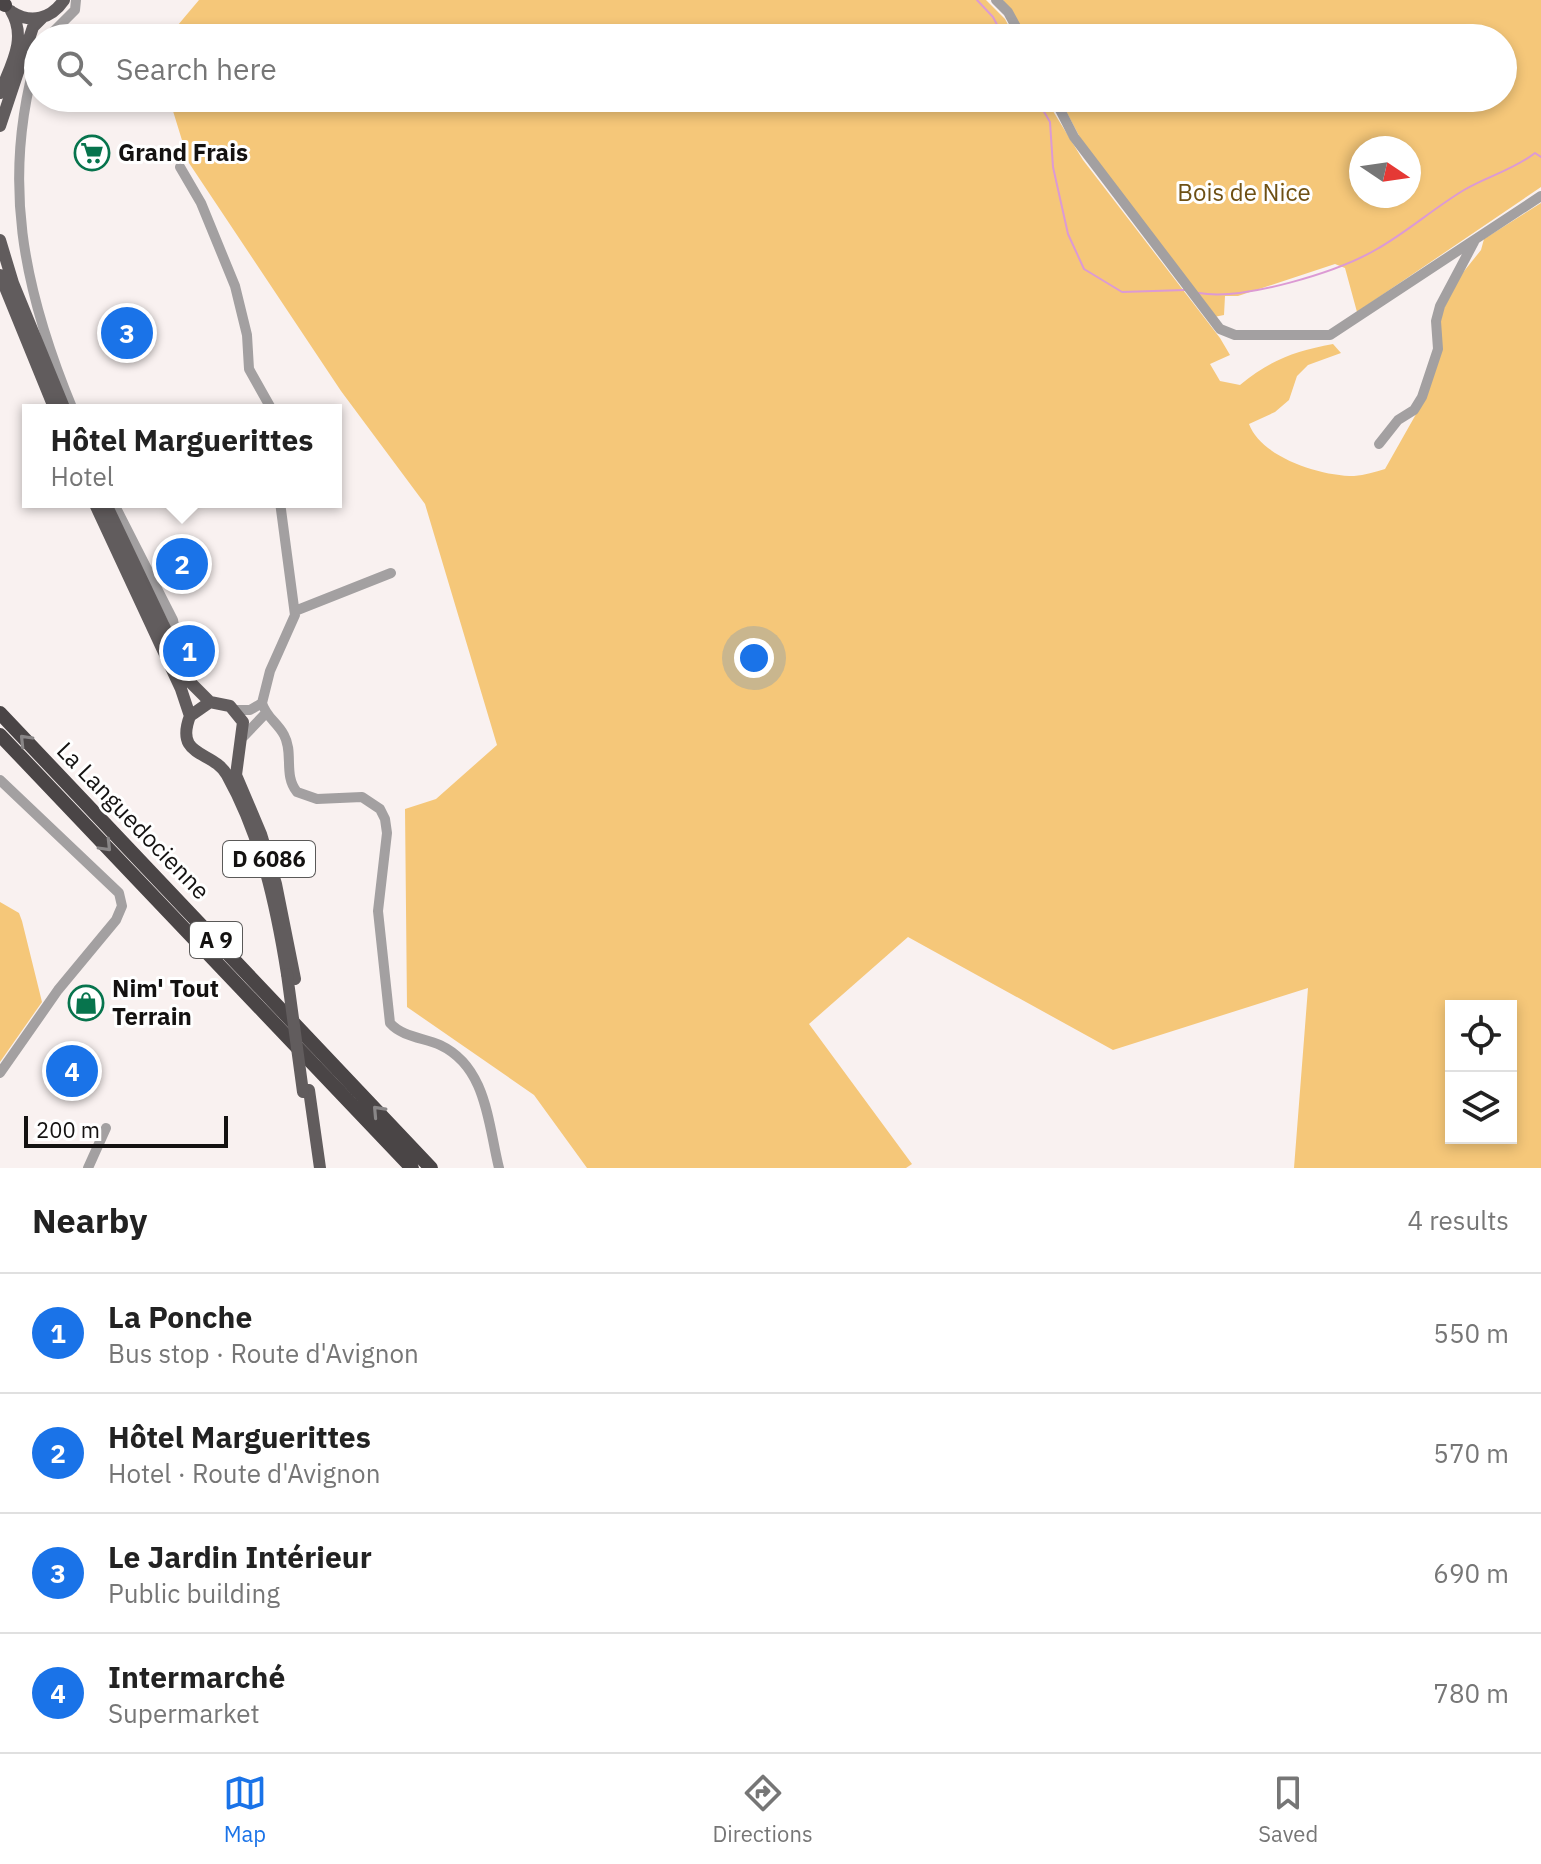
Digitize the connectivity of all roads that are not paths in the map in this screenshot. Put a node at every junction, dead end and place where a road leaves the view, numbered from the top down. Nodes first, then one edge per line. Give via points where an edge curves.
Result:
1 (64, 0) edge
2 (76, 0) edge
3 (996, 0) edge
4 (5, 5) edge
5 (42, 18) junction
6 (36, 24) edge
7 (61, 24) edge
8 (1014, 24) edge
9 (24, 59) edge
10 (24, 83) edge
11 (0, 93) edge
12 (1061, 112) edge
13 (4, 129) edge
14 (180, 167) dead end
15 (1541, 196) edge
16 (4, 236) edge
17 (1475, 240) junction
18 (0, 275) edge
19 (53, 404) edge
20 (63, 404) edge
21 (71, 404) edge
22 (268, 404) edge
23 (1379, 444) dead end
24 (97, 508) edge
25 (108, 508) edge
26 (116, 508) edge
27 (280, 508) edge
28 (391, 573) dead end
29 (295, 611) junction
30 (182, 666) junction
31 (210, 702) junction
32 (262, 703) junction
33 (236, 710) junction
34 (0, 713) edge
35 (265, 714) junction
36 (190, 716) junction
37 (0, 735) edge
38 (242, 739) junction
39 (212, 760) junction
40 (0, 780) edge
41 (291, 976) junction
42 (0, 1073) edge
43 (306, 1091) junction
44 (106, 1128) dead end
45 (88, 1168) edge
46 (312, 1168) edge
47 (320, 1168) edge
48 (412, 1168) edge
49 (431, 1168) edge
50 (499, 1168) edge

1 - 5 main road
2 - 7 street via 75,10
3 - 8 street
4 - 5 main road via 26,18
4 - 11 main road via 18,26 18,44
5 - 6 main road
9 - 13 main road
10 - 13 street
12 - 17 street via 1074,137 1220,329 1235,335 1330,335
14 - 22 street via 201,203 239,297 248,364
15 - 17 street
16 - 20 main road via 13,283
16 - 21 street
17 - 23 street via 1440,306 1438,349 1422,397
18 - 19 main road
24 - 36 main road
25 - 30 main road
26 - 30 street via 173,620
27 - 29 street
28 - 29 street
29 - 32 street
30 - 31 main road
31 - 33 main road
31 - 36 main road
32 - 33 street
32 - 35 street
33 - 38 main road via 243,722
49 -> 34 highway, La Languedocienne / A 9
35 - 38 street
35 - 50 street via 284,735 289,777 297,792 317,799 362,797 383,813 387,833 378,921 390,1023 451,1051 471,1070 481,1089
36 - 39 main road via 189,744
37 -> 48 highway, La Languedocienne / A 9
38 - 39 main road via 227,757
38 - 41 main road, D 6086 via 236,775 276,884
39 - 41 main road, D 6086 via 225,772 256,841
40 - 42 street via 119,893 122,906
41 - 43 main road, D 6086, bridge
43 - 46 main road, D 6086
43 - 47 main road, D 6086
44 - 45 street

